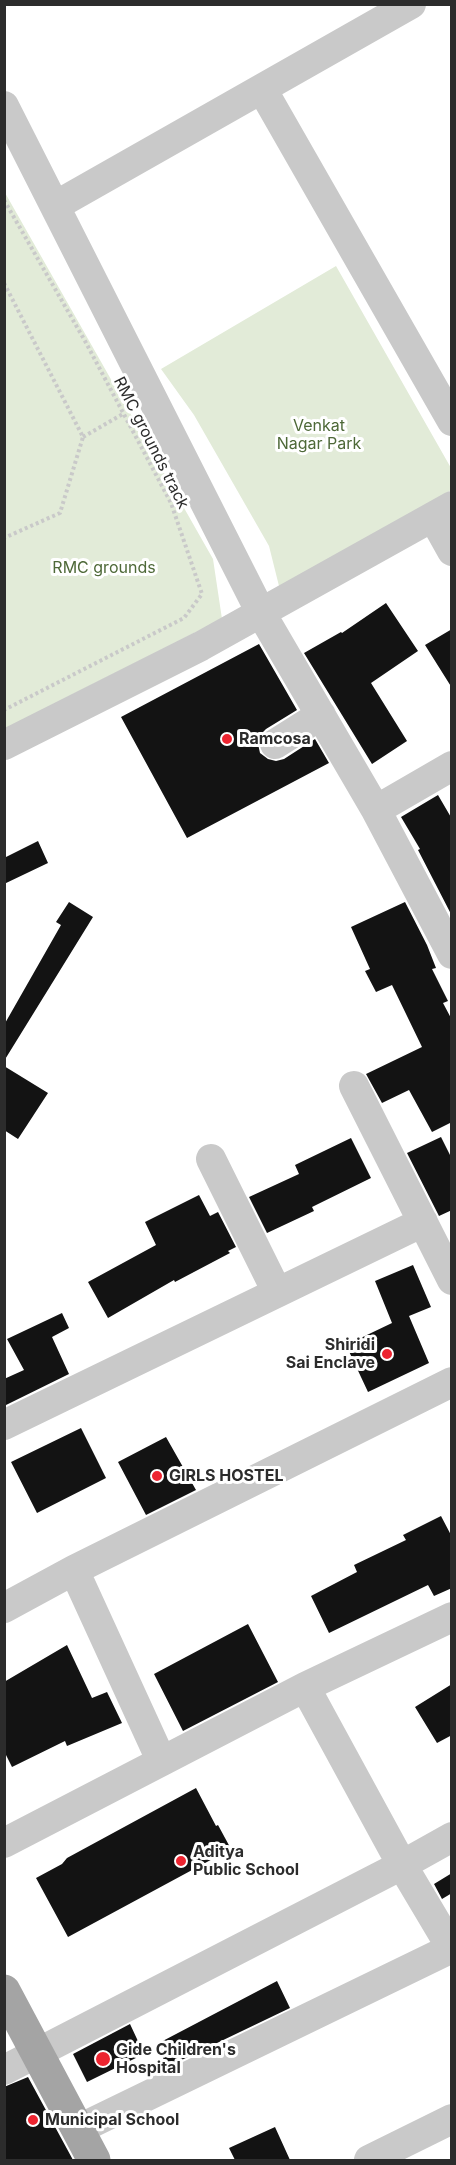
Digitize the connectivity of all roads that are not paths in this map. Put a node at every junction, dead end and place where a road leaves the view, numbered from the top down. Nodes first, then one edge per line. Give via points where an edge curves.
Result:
1 (411, 4) edge
2 (262, 89) junction
3 (4, 106) edge
4 (55, 206) junction
5 (452, 421) edge
6 (442, 511) edge
7 (452, 551) edge
8 (261, 613) junction
9 (321, 715) junction
10 (275, 744) dead end
11 (4, 745) edge
12 (452, 766) edge
13 (376, 810) junction
14 (451, 954) edge
15 (354, 1086) dead end
16 (211, 1159) dead end
17 (423, 1222) junction
18 (452, 1280) edge
19 (277, 1292) junction
20 (452, 1382) edge
21 (4, 1425) edge
22 (74, 1570) junction
23 (4, 1608) edge
24 (452, 1617) edge
25 (305, 1686) junction
26 (161, 1761) junction
27 (452, 1837) edge
28 (4, 1843) edge
29 (402, 1865) junction
30 (451, 1948) edge
31 (4, 1991) edge
32 (36, 2054) junction
33 (4, 2070) edge
34 (452, 2119) edge
35 (77, 2130) junction
36 (94, 2160) edge
37 (369, 2160) edge

1 - 2 street
2 - 4 street
2 - 5 street
3 - 4 street
4 - 8 street
6 - 7 street
6 - 8 street
8 - 9 street
8 - 11 street
9 - 10 street
9 - 13 street
12 - 13 street
13 - 14 street
15 - 17 street
16 - 19 street
17 - 18 street
17 - 19 street
19 - 21 street
20 - 22 street
22 - 23 street
22 - 26 street
24 - 25 street
25 - 26 street
25 - 29 street
26 - 28 street
27 - 29 street
29 - 30 street
29 - 32 street
30 - 35 street
31 - 32 main road
32 - 33 street
32 - 35 main road
34 - 37 street
35 - 36 main road

